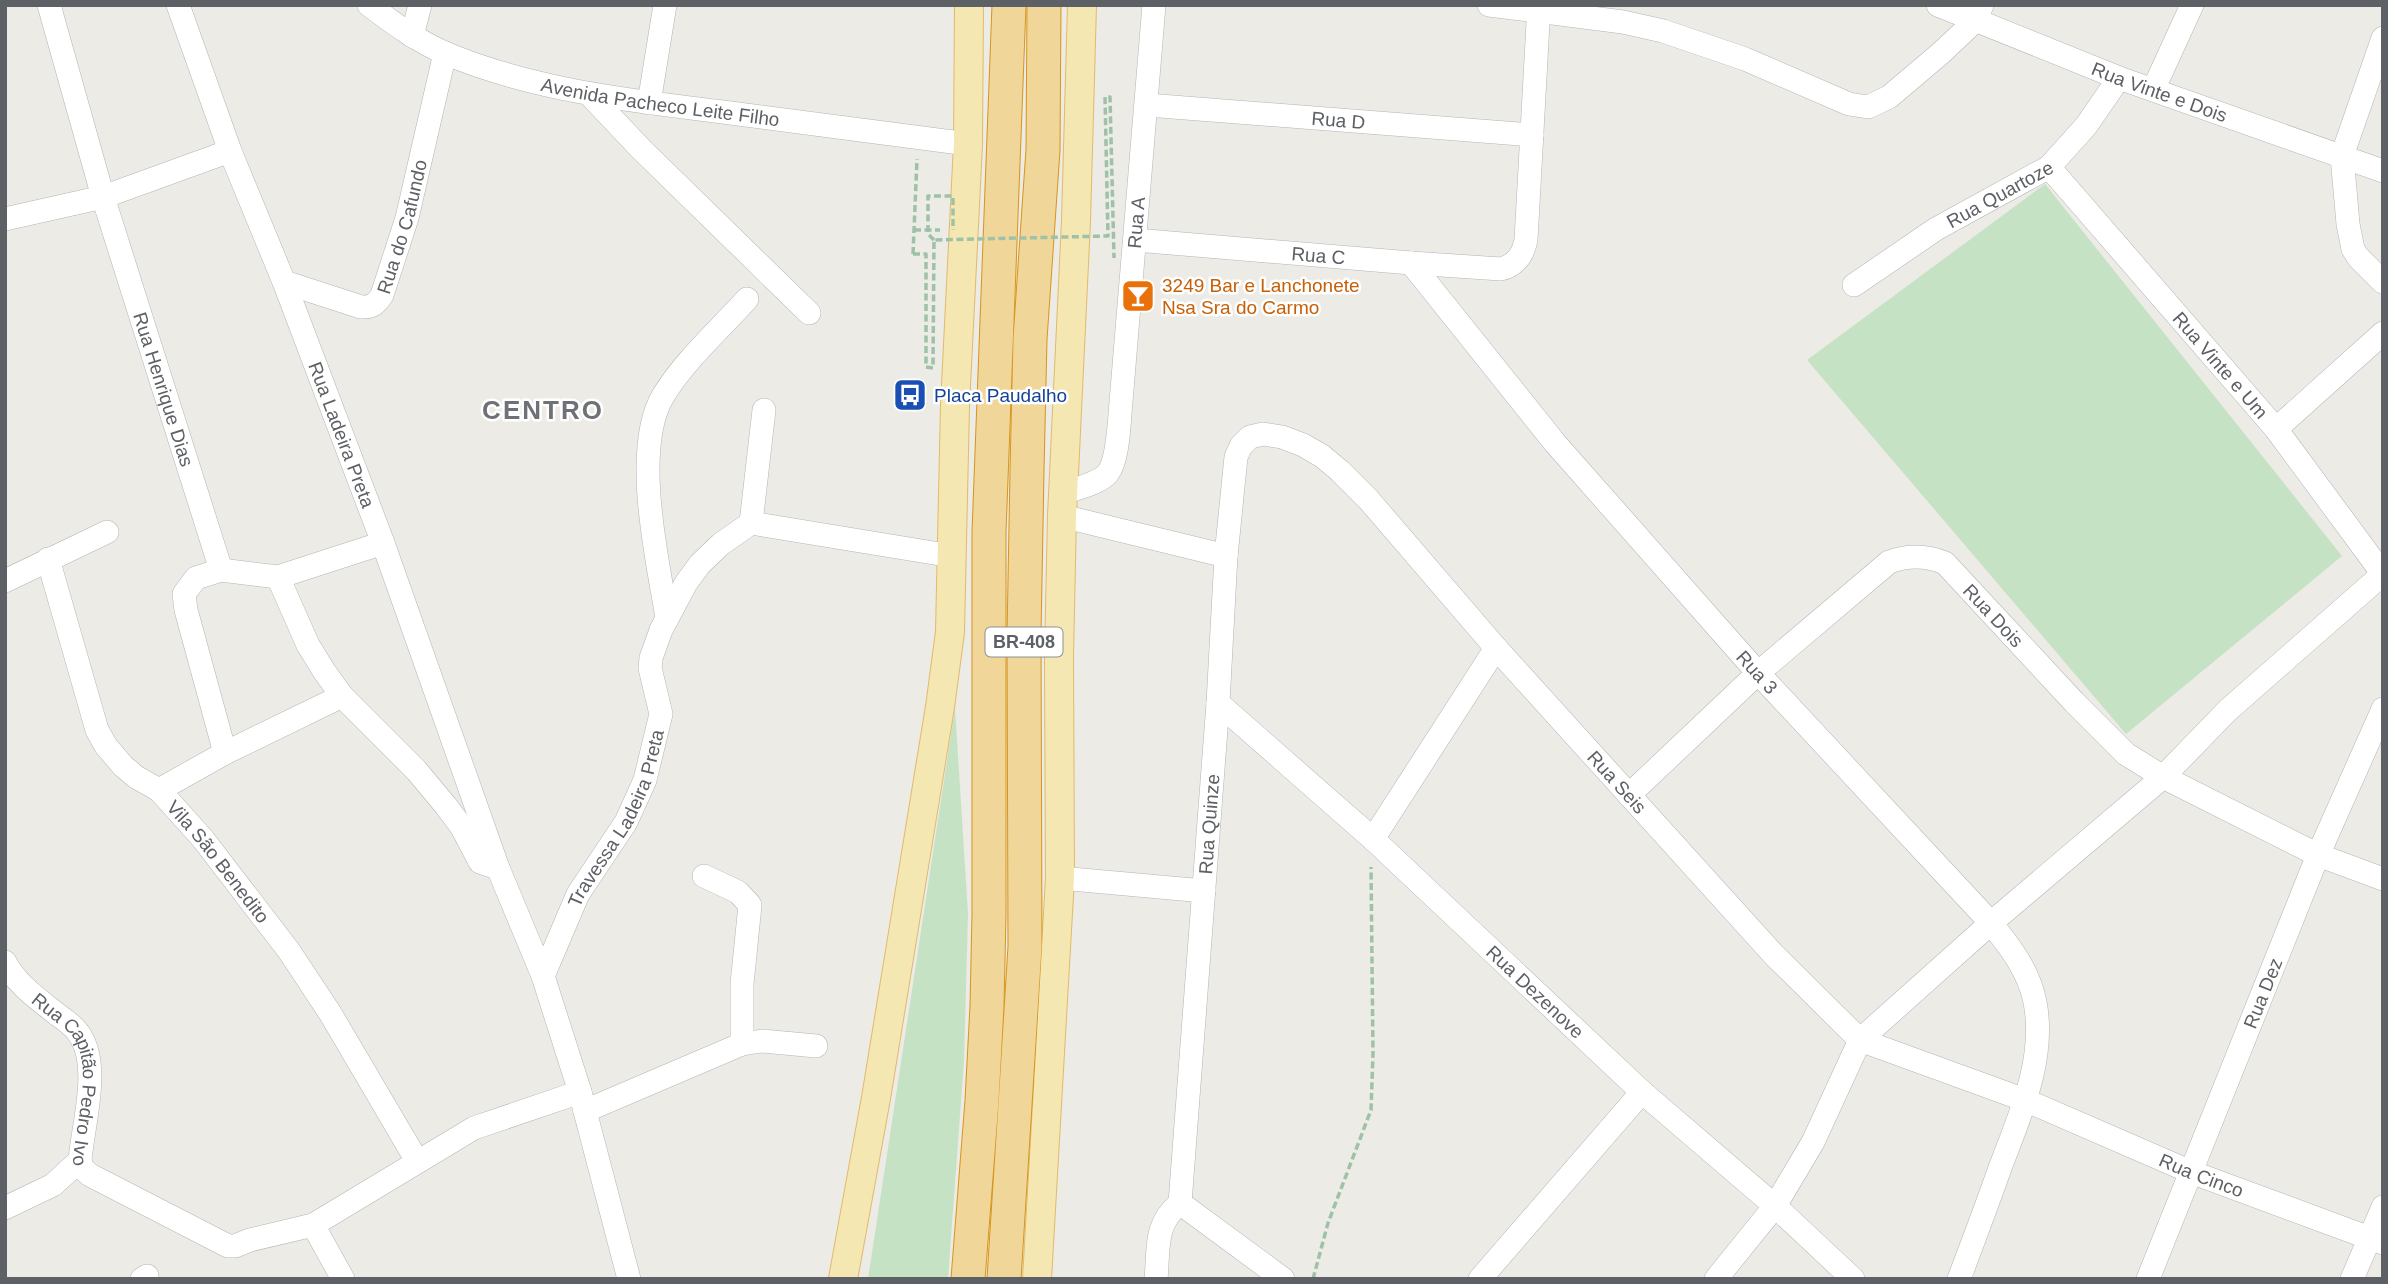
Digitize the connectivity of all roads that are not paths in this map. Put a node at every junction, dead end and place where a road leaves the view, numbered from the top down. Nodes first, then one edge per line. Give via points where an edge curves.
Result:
1 (49, 5) edge
2 (178, 5) edge
3 (369, 5) edge
4 (420, 5) edge
5 (665, 5) edge
6 (969, 5) edge
7 (1009, 5) edge
8 (1044, 5) edge
9 (1082, 5) edge
10 (1154, 5) edge
11 (1489, 5) edge
12 (1938, 5) edge
13 (2192, 5) edge
14 (1539, 9) edge
15 (1979, 13) edge
16 (412, 36) junction
17 (2383, 38) edge
18 (446, 53) junction
19 (2119, 78) junction
20 (2154, 88) junction
21 (589, 94) junction
22 (649, 103) junction
23 (1147, 105) junction
24 (1532, 135) junction
25 (968, 144) junction
26 (230, 151) junction
27 (2342, 156) junction
28 (2049, 167) junction
29 (2383, 171) edge
30 (103, 197) junction
31 (5, 219) edge
32 (1135, 240) junction
33 (1411, 263) junction
34 (284, 282) junction
35 (2383, 282) edge
36 (1854, 285) dead end
37 (747, 299) dead end
38 (809, 313) dead end
39 (2383, 333) edge
40 (764, 410) dead end
41 (2276, 429) junction
42 (1241, 446) joint
43 (1062, 505) junction
44 (751, 523) junction
45 (107, 533) dead end
46 (383, 543) junction
47 (952, 556) junction
48 (1226, 556) junction
49 (48, 559) junction
50 (221, 570) junction
51 (2383, 574) edge
52 (278, 577) junction
53 (5, 580) edge
54 (667, 617) junction
55 (1496, 648) junction
56 (1758, 673) junction
57 (342, 696) junction
58 (1218, 703) junction
59 (2383, 709) edge
60 (225, 753) junction
61 (2163, 776) junction
62 (159, 790) junction
63 (1629, 795) junction
64 (1373, 839) junction
65 (2318, 855) junction
66 (498, 868) junction
67 (704, 876) dead end
68 (1060, 878) junction
69 (2383, 879) edge
70 (1204, 891) junction
71 (1991, 923) junction
72 (5, 962) edge
73 (543, 976) junction
74 (1860, 1040) junction
75 (742, 1044) junction
76 (816, 1046) dead end
77 (1642, 1092) junction
78 (2025, 1100) junction
79 (583, 1101) junction
80 (80, 1160) junction
81 (416, 1160) junction
82 (2191, 1172) junction
83 (1180, 1203) junction
84 (1775, 1206) junction
85 (2383, 1207) edge
86 (5, 1208) edge
87 (313, 1226) junction
88 (2376, 1241) edge
89 (342, 1279) edge
90 (629, 1279) edge
91 (843, 1279) edge
92 (968, 1279) edge
93 (1004, 1279) edge
94 (1037, 1279) edge
95 (1156, 1279) edge
96 (1283, 1279) edge
97 (1480, 1279) edge
98 (1716, 1279) edge
99 (1853, 1279) edge
100 (1959, 1279) edge
101 (2148, 1279) edge
102 (2352, 1279) edge

1 - 30 street, Rua Henrique Dias
2 - 26 street, Rua Ladeira Preta
3 - 16 street, Avenida Pacheco Leite Filho
4 - 16 street
5 - 22 street
6 - 25 main road
7 - 92 highway, BR-408 via 989,532 987,1006
8 - 93 highway, BR-408 via 1043,150 1030,340 1027,471 1025,947
9 - 43 main road
10 - 23 street, Rua A
11 - 14 street
12 - 15 street, Rua Vinte e Dois
13 - 20 street
14 - 15 street via 1663,31 1745,59 1849,104 1868,107 1889,97 1941,53
14 - 24 street
15 - 19 street, Rua Vinte e Dois
16 - 18 street, Avenida Pacheco Leite Filho
17 - 27 street
18 - 21 street, Avenida Pacheco Leite Filho
18 - 34 street, Rua do Cafundo via 407,218 378,302 361,307
19 - 20 street, Rua Vinte e Dois
19 - 28 street, Rua Quartoze via 2086,126
20 - 27 street, Rua Vinte e Dois
21 - 22 street, Avenida Pacheco Leite Filho
21 - 38 street
22 - 25 street, Avenida Pacheco Leite Filho
23 - 24 street, Rua D
23 - 32 street, Rua A
24 - 33 street, Rua C via 1524,249 1516,261 1501,269
25 - 47 main road
26 - 30 street
26 - 34 street, Rua Ladeira Preta
27 - 29 street, Rua Vinte e Dois
27 - 35 street via 2353,249
28 - 36 street, Rua Quartoze via 1936,229
28 - 41 street, Rua Vinte e Um
30 - 31 street
30 - 50 street, Rua Henrique Dias
32 - 33 street, Rua C
32 - 43 street, Rua A via 1114,456 1108,473
33 - 56 street, Rua 3 via 1555,443
34 - 46 street, Rua Ladeira Preta
37 - 54 street via 673,380 654,417 649,495
39 - 41 street
40 - 44 street
41 - 51 street, Rua Vinte e Um
42 - 48 street, Rua Quinze
42 - 55 street, Rua Seis via 1250,437 1263,434 1282,437 1322,456 1368,499
43 - 48 street
43 - 68 main road
44 - 47 street
44 - 54 street, Travessa Ladeira Preta via 700,564
45 - 49 street
46 - 52 street
46 - 66 street, Rua Ladeira Preta
47 - 91 main road via 950,632 940,707
48 - 58 street, Rua Quinze
49 - 53 street
49 - 62 street, Vila São Benedito via 97,730 123,766
50 - 52 street
50 - 60 street via 197,578 184,594
51 - 61 street via 2228,710
52 - 57 street, Rua Ladeira Preta via 308,645
54 - 73 street, Travessa Ladeira Preta via 651,659 650,676 661,714 645,779 626,822 578,894
55 - 63 street, Rua Seis
55 - 64 street
56 - 61 street, Rua Dois via 1889,562 1910,556 1934,558 1945,564 2126,754
56 - 63 street, Rua Dois
56 - 71 street, Rua 3
57 - 60 street
57 - 66 street, Rua Ladeira Preta via 439,797 480,862
58 - 64 street, Rua Dezenove
58 - 70 street, Rua Quinze
59 - 65 street, Rua Dez
60 - 62 street
61 - 65 street, Rua Dois
61 - 71 street
62 - 81 street, Vila São Benedito via 289,951
63 - 74 street, Rua Seis via 1782,963
64 - 77 street, Rua Dezenove
65 - 69 street, Rua Dois
65 - 82 street, Rua Dez
66 - 73 street, Rua Ladeira Preta
67 - 75 street via 737,892 750,905
68 - 70 street
68 - 94 main road
70 - 83 street, Rua Quinze
71 - 74 street
71 - 78 street, Rua 3 via 2016,955 2035,999 2037,1046
72 - 80 street, Rua Capitão Pedro Ivo via 19,983 71,1024 86,1048 90,1073
73 - 79 street
74 - 78 street, Rua Seis
74 - 84 street via 1813,1142
75 - 76 street via 762,1041
75 - 79 street
77 - 84 street, Rua Dezenove
77 - 97 street
78 - 82 street, Rua Cinco
78 - 100 street, Rua 3
79 - 81 street via 474,1128
79 - 90 street
80 - 86 street via 53,1185
80 - 87 street, Rua Capitão Pedro Ivo via 90,1175 228,1246
81 - 87 street
82 - 88 street, Rua Cinco
82 - 101 street, Rua Dez
83 - 95 street via 1161,1226
83 - 96 street
84 - 98 street
84 - 99 street, Rua Dezenove
85 - 88 street
87 - 89 street
88 - 102 street

